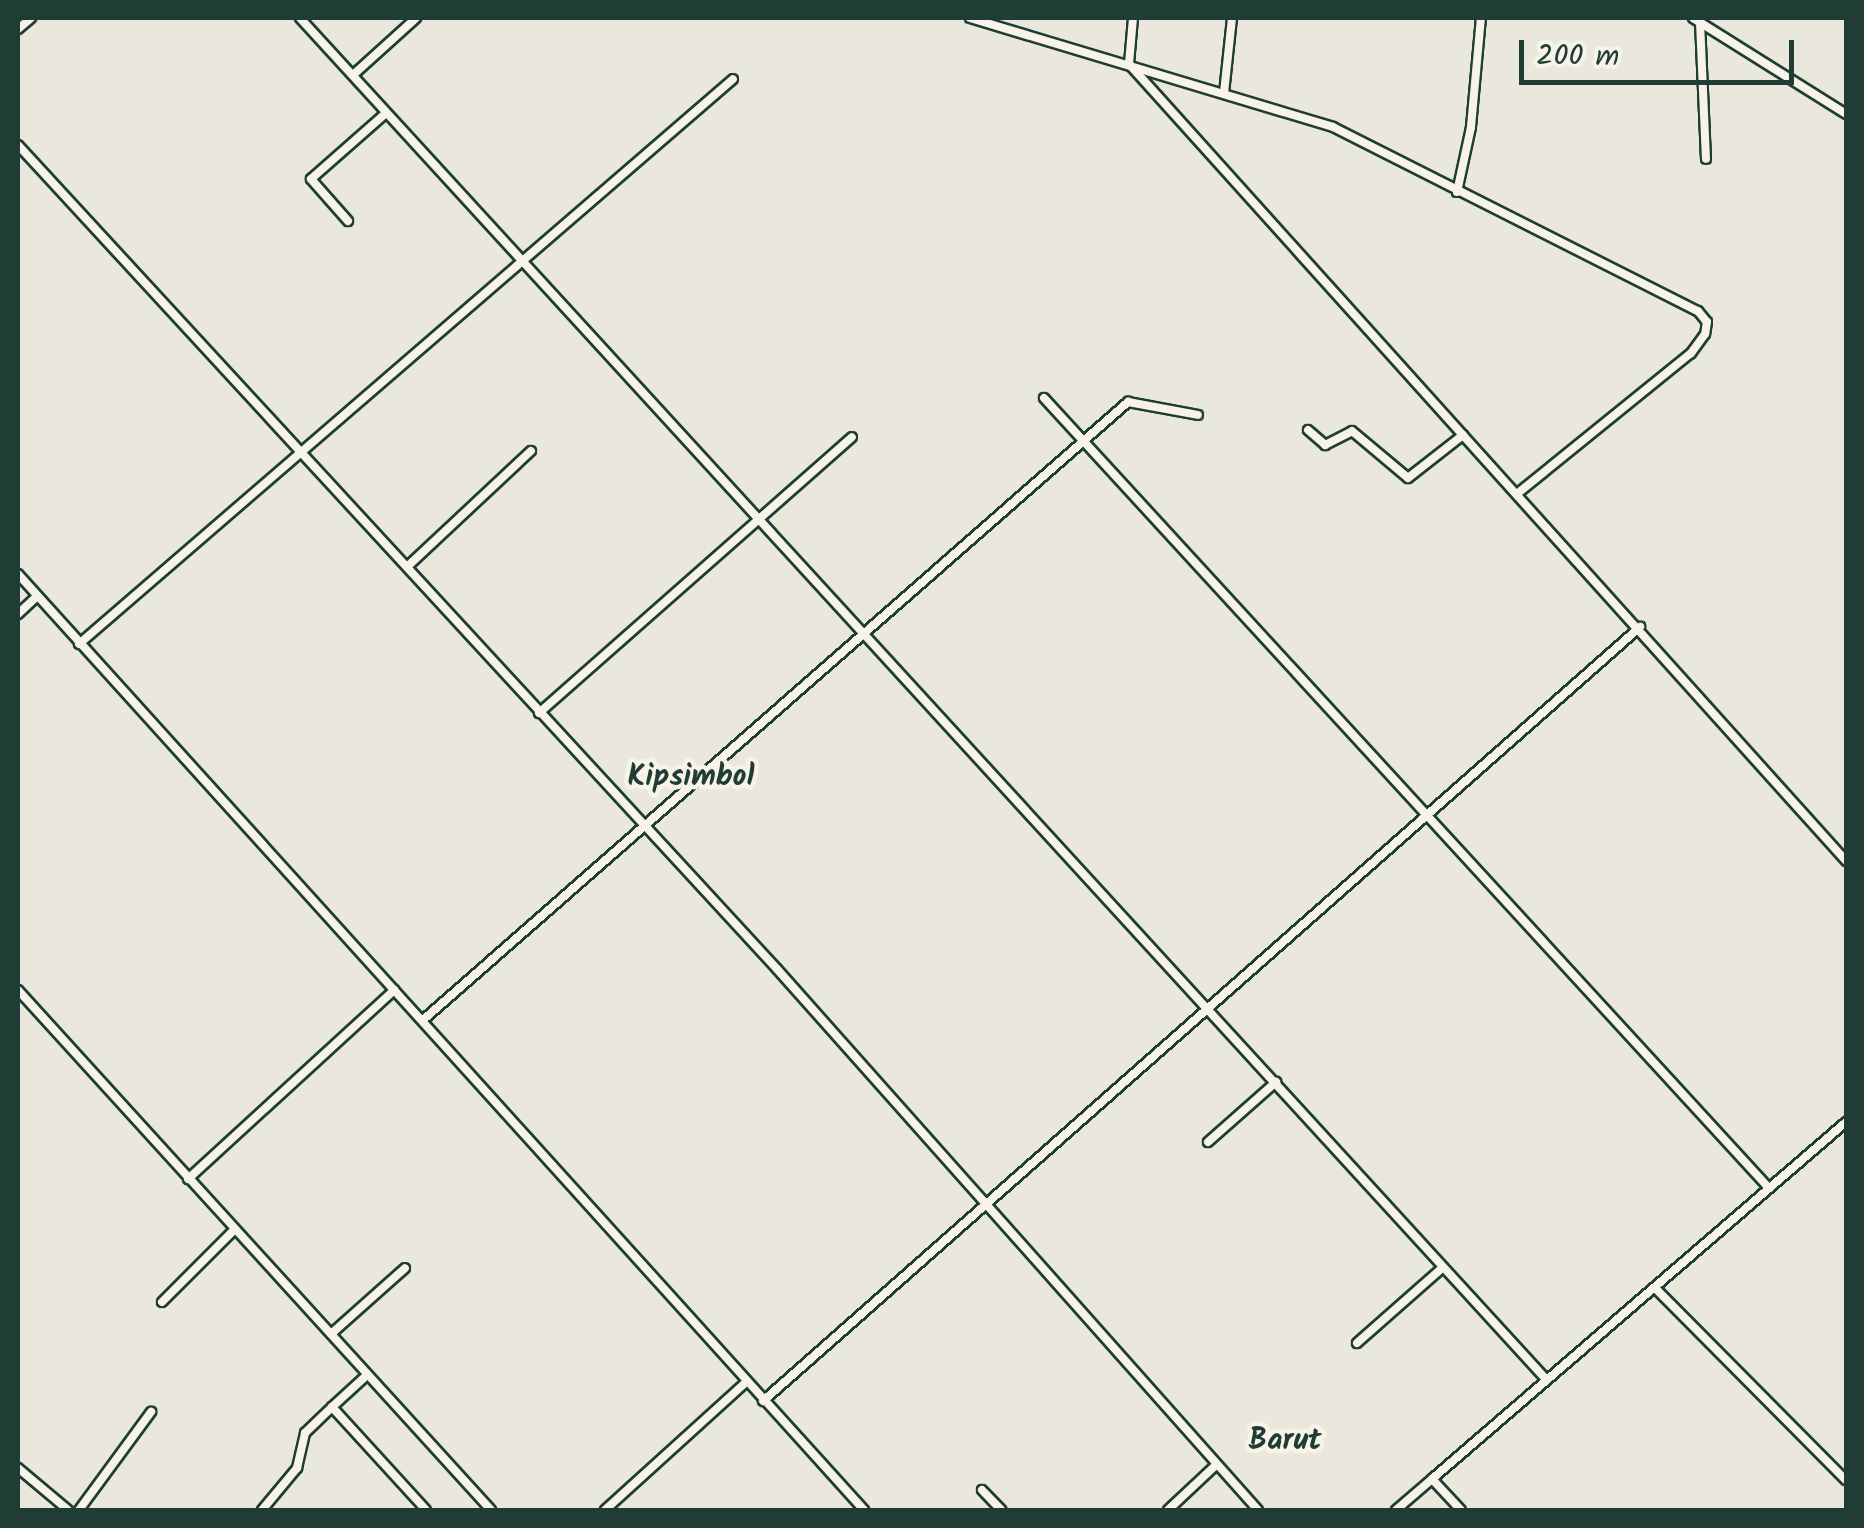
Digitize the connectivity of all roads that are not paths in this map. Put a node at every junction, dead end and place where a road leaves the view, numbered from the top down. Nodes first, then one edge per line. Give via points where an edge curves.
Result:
1 (31, 18) edge
2 (300, 18) edge
3 (416, 18) edge
4 (970, 18) edge
5 (1133, 18) edge
6 (1232, 18) edge
7 (1481, 18) edge
8 (1696, 20) edge
9 (18, 30) edge
10 (1129, 64) junction
11 (353, 75) junction
12 (733, 79) dead end
13 (1224, 93) junction
14 (385, 114) junction
15 (1846, 114) edge
16 (18, 145) edge
17 (1706, 159) dead end
18 (1457, 192) junction
19 (348, 221) dead end
20 (522, 258) junction
21 (1044, 398) dead end
22 (1198, 416) dead end
23 (1308, 430) dead end
24 (1463, 435) junction
25 (852, 438) dead end
26 (1081, 441) junction
27 (531, 450) dead end
28 (301, 452) junction
29 (1517, 494) junction
30 (762, 521) junction
31 (409, 565) junction
32 (18, 574) edge
33 (37, 596) junction
34 (18, 614) edge
35 (1640, 626) junction
36 (863, 630) junction
37 (80, 644) junction
38 (539, 713) junction
39 (1422, 813) junction
40 (644, 828) junction
41 (1846, 862) edge
42 (18, 990) edge
43 (394, 990) junction
44 (1210, 1005) junction
45 (423, 1020) junction
46 (1276, 1082) junction
47 (1846, 1122) edge
48 (1208, 1142) dead end
49 (188, 1179) junction
50 (1769, 1188) junction
51 (984, 1209) junction
52 (235, 1229) junction
53 (405, 1268) dead end
54 (1441, 1269) junction
55 (1656, 1289) junction
56 (162, 1302) dead end
57 (331, 1334) junction
58 (1356, 1343) dead end
59 (366, 1375) junction
60 (1546, 1380) junction
61 (746, 1382) junction
62 (763, 1401) junction
63 (332, 1407) junction
64 (151, 1412) dead end
65 (1216, 1466) junction
66 (18, 1468) edge
67 (1432, 1479) junction
68 (1846, 1480) edge
69 (982, 1490) dead end
70 (68, 1510) edge
71 (79, 1510) edge
72 (262, 1510) edge
73 (426, 1510) edge
74 (491, 1510) edge
75 (605, 1510) edge
76 (864, 1510) edge
77 (1002, 1510) edge
78 (1168, 1510) edge
79 (1258, 1510) edge
80 (1396, 1510) edge
81 (1461, 1510) edge

1 - 9 street
2 - 11 street
3 - 11 street
4 - 10 street
5 - 10 street
6 - 13 street
7 - 18 street
8 - 15 street
8 - 17 street
10 - 13 street
10 - 24 street
11 - 14 street
12 - 20 street
13 - 18 street via 1332,127
14 - 19 street via 311,179
14 - 20 street
16 - 28 street
18 - 29 street via 1698,311 1707,322 1691,352
20 - 28 street
20 - 30 street
21 - 26 street
22 - 26 street via 1134,400
23 - 24 street via 1325,445 1352,431 1408,478
24 - 29 street
25 - 30 street
26 - 36 street
26 - 39 street
27 - 31 street
28 - 31 street
28 - 37 street
29 - 35 street
30 - 36 street
30 - 38 street
31 - 38 street
32 - 33 street
33 - 34 street
33 - 37 street
35 - 39 street
35 - 41 street
36 - 40 street
36 - 44 street
37 - 43 street
38 - 40 street
39 - 44 street
39 - 50 street
40 - 45 street
40 - 51 street
42 - 49 street
43 - 45 street
43 - 49 street
44 - 46 street
44 - 51 street
45 - 61 street
46 - 48 street
46 - 54 street
47 - 50 street
49 - 52 street
50 - 55 street
51 - 62 street
51 - 65 street
52 - 56 street
52 - 57 street
53 - 57 street
54 - 58 street
54 - 60 street
55 - 60 street
55 - 68 street
57 - 59 street
59 - 63 street
59 - 74 street
60 - 67 street
61 - 62 street
61 - 75 street
62 - 76 street
63 - 72 street via 305,1433 297,1468
63 - 73 street
64 - 71 street
65 - 78 street
65 - 79 street
66 - 70 street
67 - 80 street
67 - 81 street
69 - 77 street

